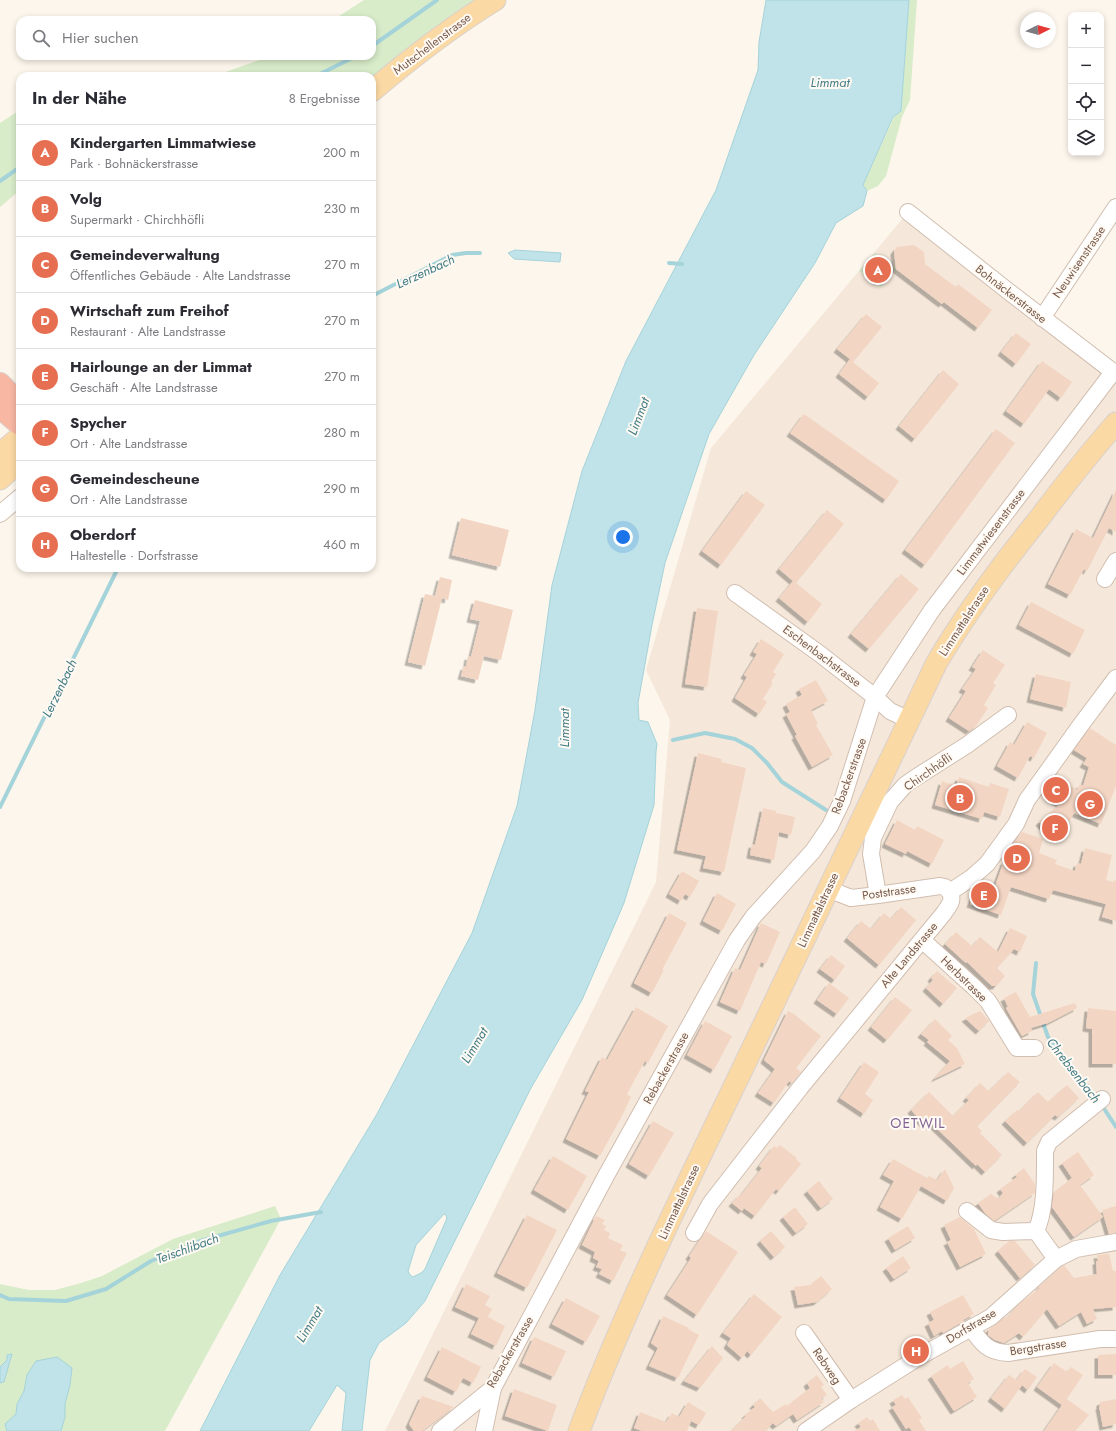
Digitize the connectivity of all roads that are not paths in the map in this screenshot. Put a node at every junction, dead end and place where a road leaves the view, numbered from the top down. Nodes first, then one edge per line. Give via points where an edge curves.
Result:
1 (495, 0) edge
2 (376, 87) edge
3 (1116, 207) edge
4 (908, 212) dead end
5 (1042, 318) junction
6 (1114, 373) edge
7 (9, 395) edge
8 (16, 413) edge
9 (1116, 423) edge
10 (16, 440) edge
11 (0, 454) edge
12 (16, 465) edge
13 (0, 479) edge
14 (16, 500) edge
15 (0, 514) edge
16 (1116, 561) edge
17 (1104, 579) dead end
18 (735, 593) dead end
19 (1116, 678) edge
20 (875, 696) junction
21 (1008, 715) dead end
22 (909, 720) junction
23 (828, 889) junction
24 (950, 892) junction
25 (878, 895) junction
26 (922, 940) junction
27 (1035, 1048) dead end
28 (1100, 1101) dead end
29 (967, 1211) dead end
30 (1036, 1231) junction
31 (694, 1233) dead end
32 (1116, 1242) edge
33 (1056, 1259) junction
34 (971, 1328) junction
35 (804, 1333) dead end
36 (1116, 1339) edge
37 (493, 1388) junction
38 (851, 1400) junction
39 (440, 1431) edge
40 (484, 1431) edge
41 (579, 1431) edge
42 (806, 1431) edge

1 - 2 main road, Mutschellenstrasse via 405,62
3 - 5 street, Neuwisenstrasse
4 - 5 street, Bohnäckerstrasse
5 - 6 street, Bohnäckerstrasse
6 - 20 street, Limmatwiesenstrasse via 932,610
7 - 8 highway
9 - 22 main road, Limmattalstrasse via 971,607 936,664
10 - 11 main road
12 - 13 main road
14 - 15 street
16 - 17 street
18 - 20 street, Eschenbachstrasse
19 - 24 street via 1027,800 1016,824 987,864
20 - 22 street, Eschenbachstrasse via 890,710
20 - 37 street, Rebackerstrasse via 842,801 830,826 813,851 753,917 737,940 607,1174
21 - 25 street, Chirchhöfli via 915,778 890,802 873,838 871,854
22 - 23 main road, Limmattalstrasse
23 - 25 street, Poststrasse via 851,898
23 - 41 main road, Limmattalstrasse via 634,1299
24 - 25 street, Poststrasse via 940,886
24 - 26 street, Alte Landstrasse via 952,902
26 - 27 street, Herbstrasse via 988,1001 1017,1048
26 - 31 street, Alte Landstrasse via 800,1088 710,1204
28 - 30 street via 1046,1147 1044,1189
29 - 30 street via 991,1230
30 - 33 street
32 - 33 street, Dorfstrasse via 1076,1249
33 - 34 street, Dorfstrasse via 990,1317
34 - 36 street, Bergstrasse via 988,1349 1008,1353 1100,1339
34 - 38 street, Dorfstrasse
35 - 38 street, Rebweg
37 - 39 street, Rebackerstrasse
37 - 40 street
38 - 42 street, Dorfstrasse

